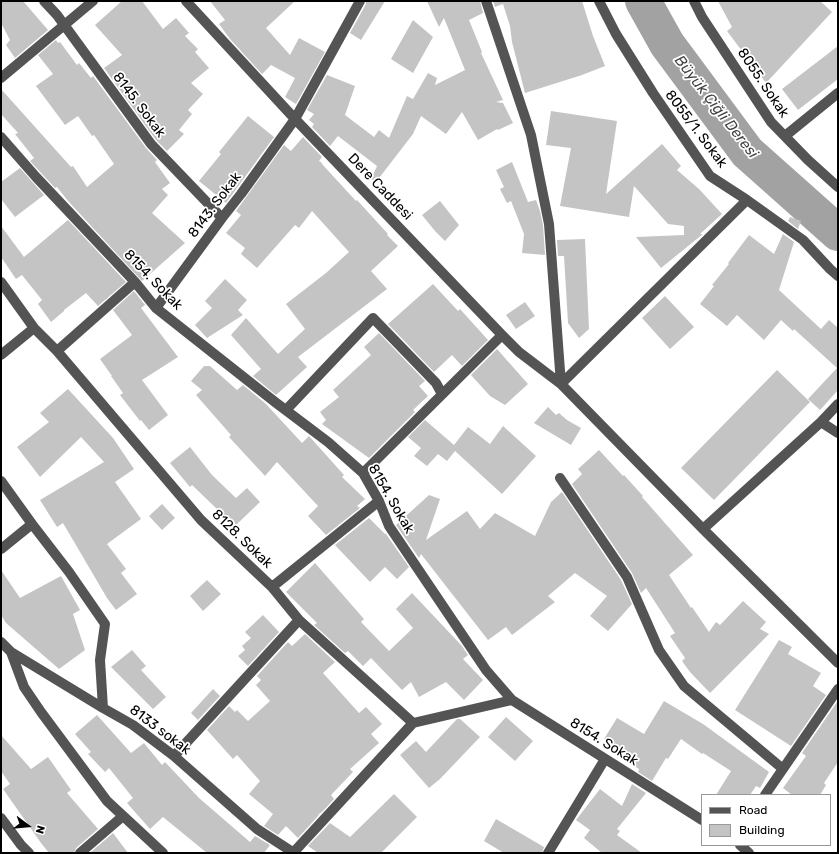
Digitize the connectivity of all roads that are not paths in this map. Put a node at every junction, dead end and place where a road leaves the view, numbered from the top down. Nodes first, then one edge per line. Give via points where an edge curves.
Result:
1 (44, 1) edge
2 (93, 1) edge
3 (186, 1) edge
4 (360, 1) edge
5 (486, 1) edge
6 (599, 1) edge
7 (694, 1) edge
8 (64, 26) junction
9 (1, 78) edge
10 (838, 93) edge
11 (295, 119) junction
12 (785, 136) junction
13 (1, 137) edge
14 (838, 187) edge
15 (747, 200) junction
16 (222, 218) junction
17 (838, 276) edge
18 (1, 282) edge
19 (135, 282) junction
20 (156, 308) junction
21 (34, 328) junction
22 (502, 335) junction
23 (56, 351) junction
24 (1, 355) edge
25 (561, 384) junction
26 (442, 394) junction
27 (838, 404) edge
28 (286, 410) junction
29 (821, 422) junction
30 (838, 433) edge
31 (363, 473) junction
32 (560, 478) dead end
33 (1, 481) edge
34 (379, 501) junction
35 (32, 524) junction
36 (704, 529) junction
37 (1, 549) edge
38 (272, 587) junction
39 (299, 620) junction
40 (1, 642) edge
41 (11, 652) junction
42 (838, 663) edge
43 (838, 689) edge
44 (512, 700) junction
45 (103, 708) junction
46 (413, 723) junction
47 (174, 756) junction
48 (605, 759) junction
49 (783, 769) junction
50 (766, 794) edge
51 (124, 816) junction
52 (1, 818) edge
53 (701, 819) edge
54 (741, 846) edge
55 (28, 853) edge
56 (80, 853) edge
57 (163, 853) edge
58 (294, 853) edge
59 (548, 853) edge
60 (750, 853) edge

1 - 8 street, 8145. Sokak
2 - 8 street
3 - 11 street, Dere Caddesi
4 - 11 street, 8143. Sokak
5 - 25 street via 533,142 549,224
6 - 15 street, 8055/1. Sokak via 616,34 653,93 710,176
7 - 12 street, 8055. Sokak via 771,122
8 - 9 street
8 - 16 street, 8145. Sokak via 150,144
10 - 12 street
11 - 16 street, 8143. Sokak
11 - 22 street, Dere Caddesi
12 - 14 street, 8055. Sokak
13 - 19 street, 8154. Sokak
15 - 17 street, 8055/1. Sokak via 803,240
15 - 25 street
16 - 20 street, 8143. Sokak
18 - 21 street, 8128. Sokak
19 - 20 street, 8154. Sokak
19 - 23 street
20 - 28 street, 8154. Sokak
21 - 23 street, 8128. Sokak
21 - 24 street
22 - 25 street, Dere Caddesi via 519,352
22 - 26 street
23 - 38 street, 8128. Sokak via 202,520
25 - 36 street, Dere Caddesi
26 - 28 street via 436,383 373,318
26 - 31 street
27 - 29 street
28 - 31 street, 8154. Sokak
29 - 30 street
29 - 36 street
31 - 34 street, 8154. Sokak
32 - 49 street via 627,577 659,650 684,686
33 - 35 street
34 - 38 street
34 - 44 street, 8154. Sokak via 389,526 401,545 486,670
35 - 37 street
35 - 45 street via 105,624 100,660
36 - 42 street, Dere Caddesi
38 - 39 street, 8128. Sokak
39 - 46 street, 8128. Sokak
39 - 47 street
40 - 41 street, 8133 sokak
41 - 45 street, 8133 sokak
41 - 51 street via 24,687 41,712 107,801
43 - 49 street
44 - 46 street
44 - 48 street, 8154. Sokak
45 - 47 street, 8133 sokak via 133,725
46 - 58 street
47 - 58 street, 8133 sokak via 257,829
48 - 53 street, 8154. Sokak
48 - 59 street
49 - 50 street
51 - 56 street
51 - 57 street
52 - 55 street
54 - 60 street

